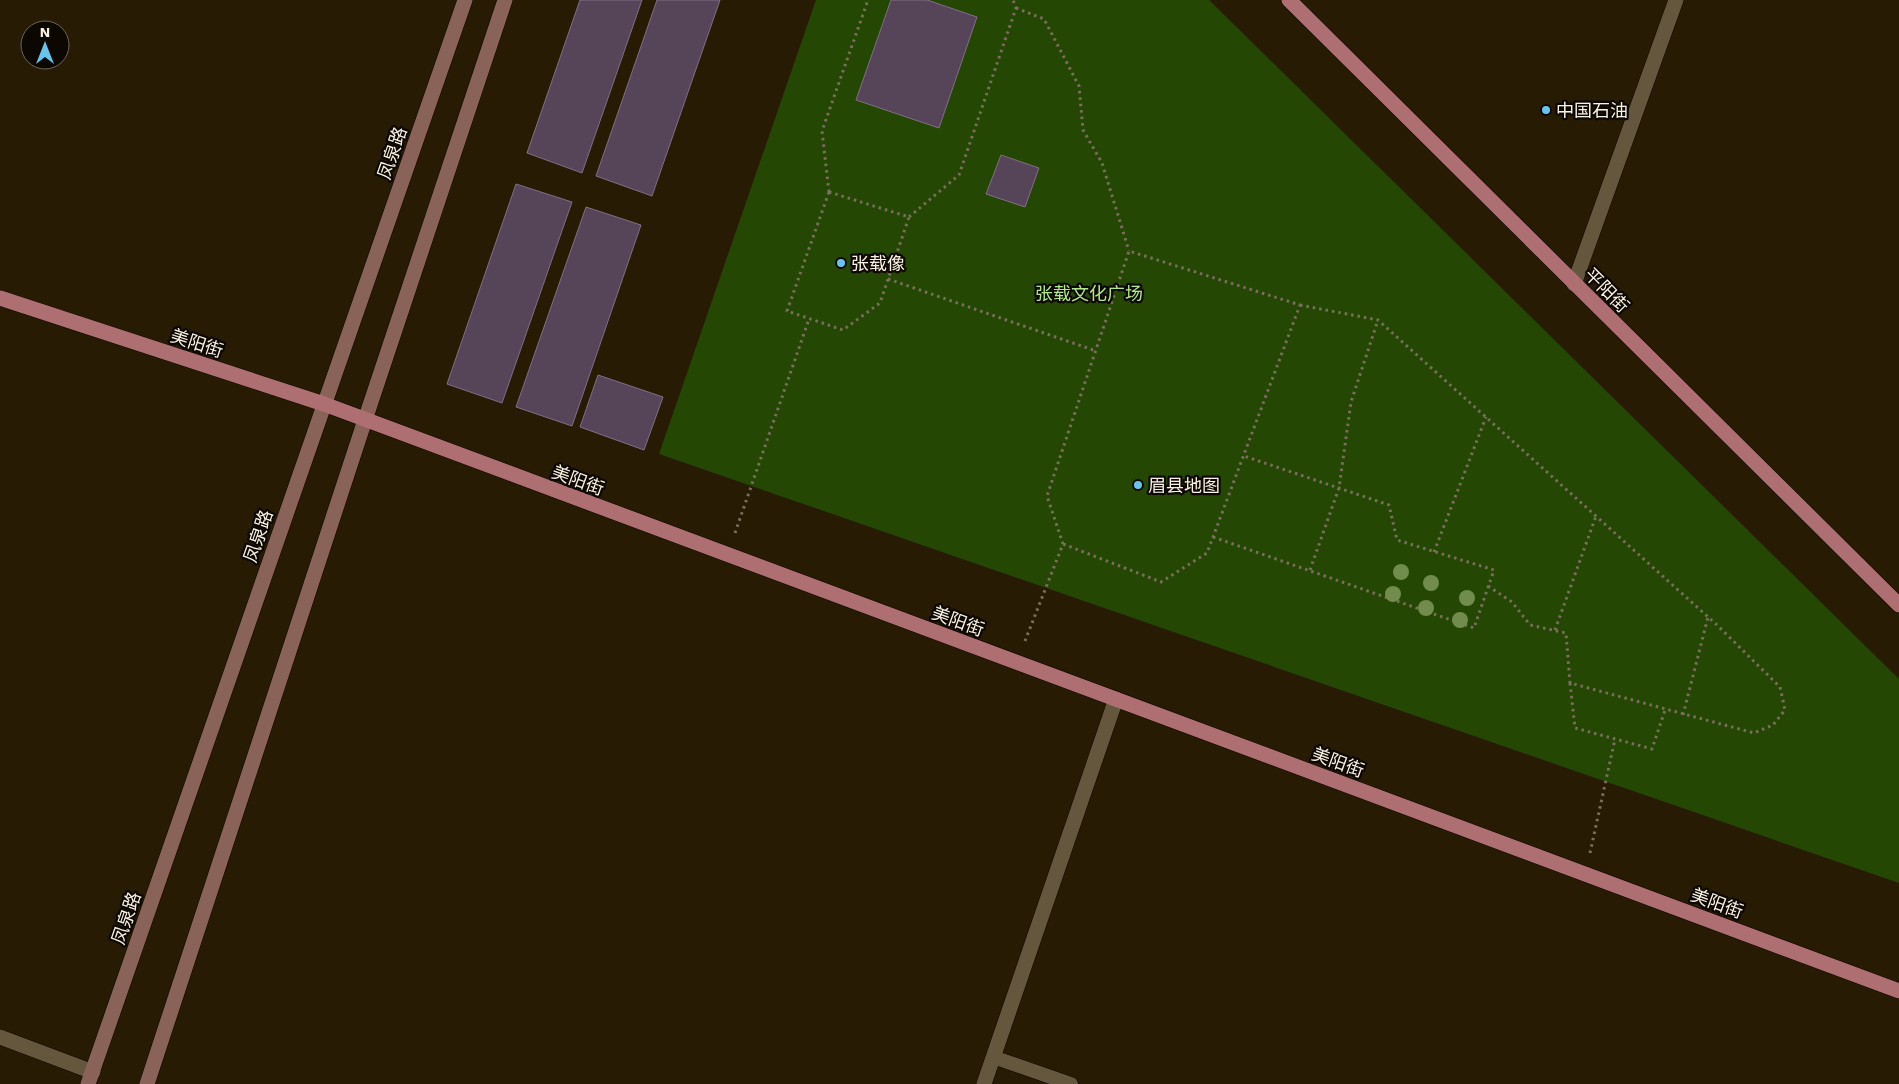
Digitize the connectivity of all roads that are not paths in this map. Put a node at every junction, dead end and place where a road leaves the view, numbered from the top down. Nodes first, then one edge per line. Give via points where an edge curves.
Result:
1 (465, 0) edge
2 (505, 0) edge
3 (1289, 0) edge
4 (1676, 0) edge
5 (1574, 284) junction
6 (0, 298) edge
7 (324, 404) junction
8 (365, 420) junction
9 (1899, 605) edge
10 (1116, 699) junction
11 (1899, 990) edge
12 (0, 1037) edge
13 (993, 1057) junction
14 (91, 1078) edge
15 (147, 1084) edge
16 (984, 1084) edge
17 (1071, 1084) edge

1 - 7 main road, 凤泉路
2 - 8 main road
3 - 5 main road, 平阳街
4 - 5 street
5 - 9 main road, 平阳街
6 - 7 main road, 美阳街
7 - 8 main road, 美阳街
7 - 14 main road, 凤泉路
8 - 10 main road, 美阳街
8 - 15 main road
10 - 11 main road, 美阳街
10 - 13 street
12 - 14 street
13 - 16 street
13 - 17 lane

